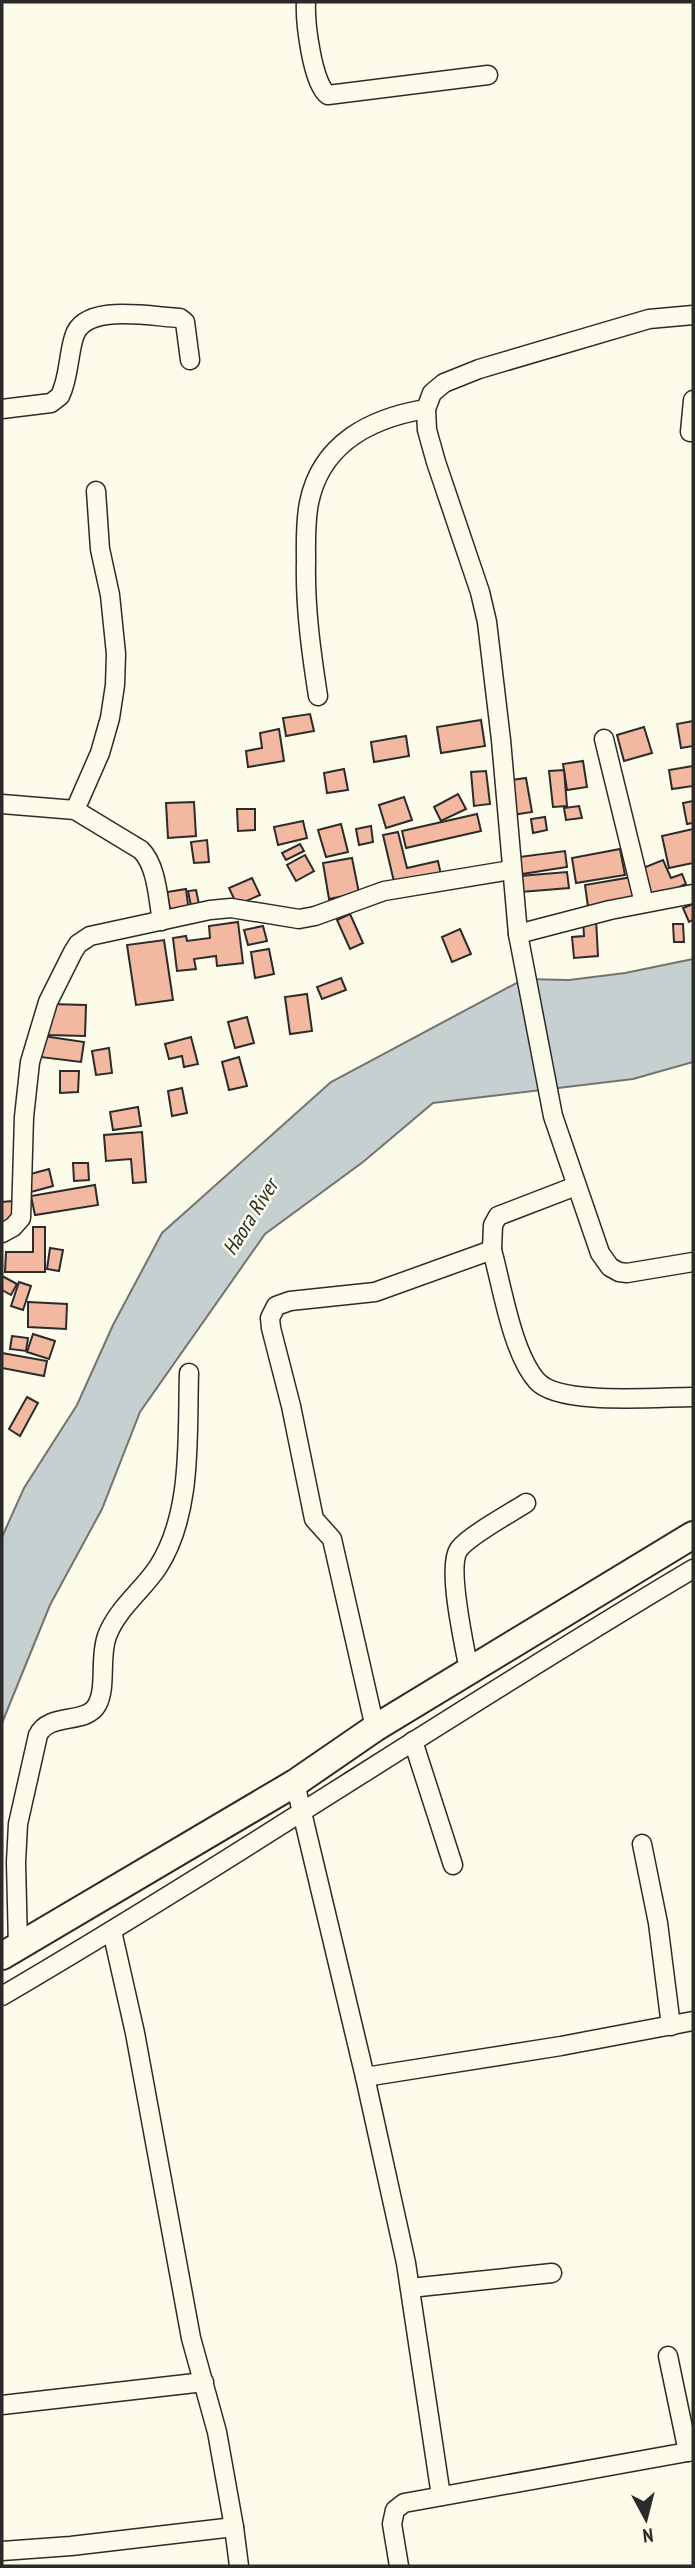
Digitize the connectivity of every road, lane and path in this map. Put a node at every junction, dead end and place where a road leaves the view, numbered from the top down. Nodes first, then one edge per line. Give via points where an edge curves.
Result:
1 (306, 2) edge
2 (488, 75) dead end
3 (693, 314) edge
4 (190, 360) dead end
5 (693, 400) edge
6 (2, 409) edge
7 (426, 409) junction
8 (690, 432) dead end
9 (96, 491) dead end
10 (318, 696) dead end
11 (604, 739) dead end
12 (2, 804) edge
13 (75, 810) junction
14 (511, 870) junction
15 (693, 894) edge
16 (644, 903) junction
17 (162, 922) junction
18 (518, 934) junction
19 (576, 1186) junction
20 (2, 1233) edge
21 (492, 1250) junction
22 (693, 1262) edge
23 (189, 1373) dead end
24 (693, 1397) edge
25 (526, 1503) dead end
26 (693, 1535) edge
27 (693, 1569) edge
28 (469, 1671) junction
29 (375, 1728) junction
30 (413, 1741) junction
31 (295, 1783) junction
32 (301, 1813) junction
33 (642, 1844) dead end
34 (453, 1865) dead end
35 (112, 1931) junction
36 (10, 1951) edge
37 (2, 1996) edge
38 (693, 2021) edge
39 (671, 2026) junction
40 (365, 2077) junction
41 (552, 2273) dead end
42 (411, 2288) junction
43 (668, 2356) dead end
44 (204, 2382) junction
45 (2, 2405) edge
46 (690, 2451) edge
47 (441, 2496) junction
48 (234, 2526) junction
49 (2, 2551) edge
50 (239, 2566) edge
51 (399, 2566) edge

1 - 2 street via 309,41 320,86 328,95
3 - 7 street via 649,319 478,369 444,383 432,393
4 - 6 street via 186,322 180,318 94,316 74,335 60,396 51,403
5 - 8 street
7 - 10 street via 395,414 359,430 337,450 318,478 306,526 306,576
7 - 14 street via 436,462 487,622
9 - 13 street via 116,654 115,685 100,752
11 - 16 street
12 - 13 street
13 - 17 street via 148,856
14 - 17 street via 384,891 299,919 231,908
14 - 18 street
15 - 16 street
16 - 18 street
17 - 20 street via 90,936 73,952 48,1002 30,1062 21,1218
18 - 19 street via 553,1116
19 - 21 street via 498,1216
19 - 22 street via 600,1253 610,1267 627,1273
21 - 24 street via 525,1364 551,1392
21 - 29 street via 392,1287 290,1301 272,1311 271,1328 314,1519 332,1539
23 - 36 street via 183,1494 170,1541 158,1566 106,1638 97,1706 46,1725 37,1735 18,1824
25 - 28 street via 463,1545 455,1556 453,1573
26 - 28 main road
27 - 30 street
28 - 29 main road
29 - 31 main road
30 - 32 street
30 - 34 street
31 - 32 street
31 - 36 main road
32 - 35 street
32 - 40 street
33 - 39 street via 659,1923
35 - 37 street
35 - 44 street via 191,2338
38 - 39 street
39 - 40 street
40 - 42 street
41 - 42 street
42 - 47 street
43 - 46 street
44 - 45 street
44 - 48 street
46 - 47 street
47 - 51 street via 404,2503 395,2510 392,2524
48 - 49 street
48 - 50 street

